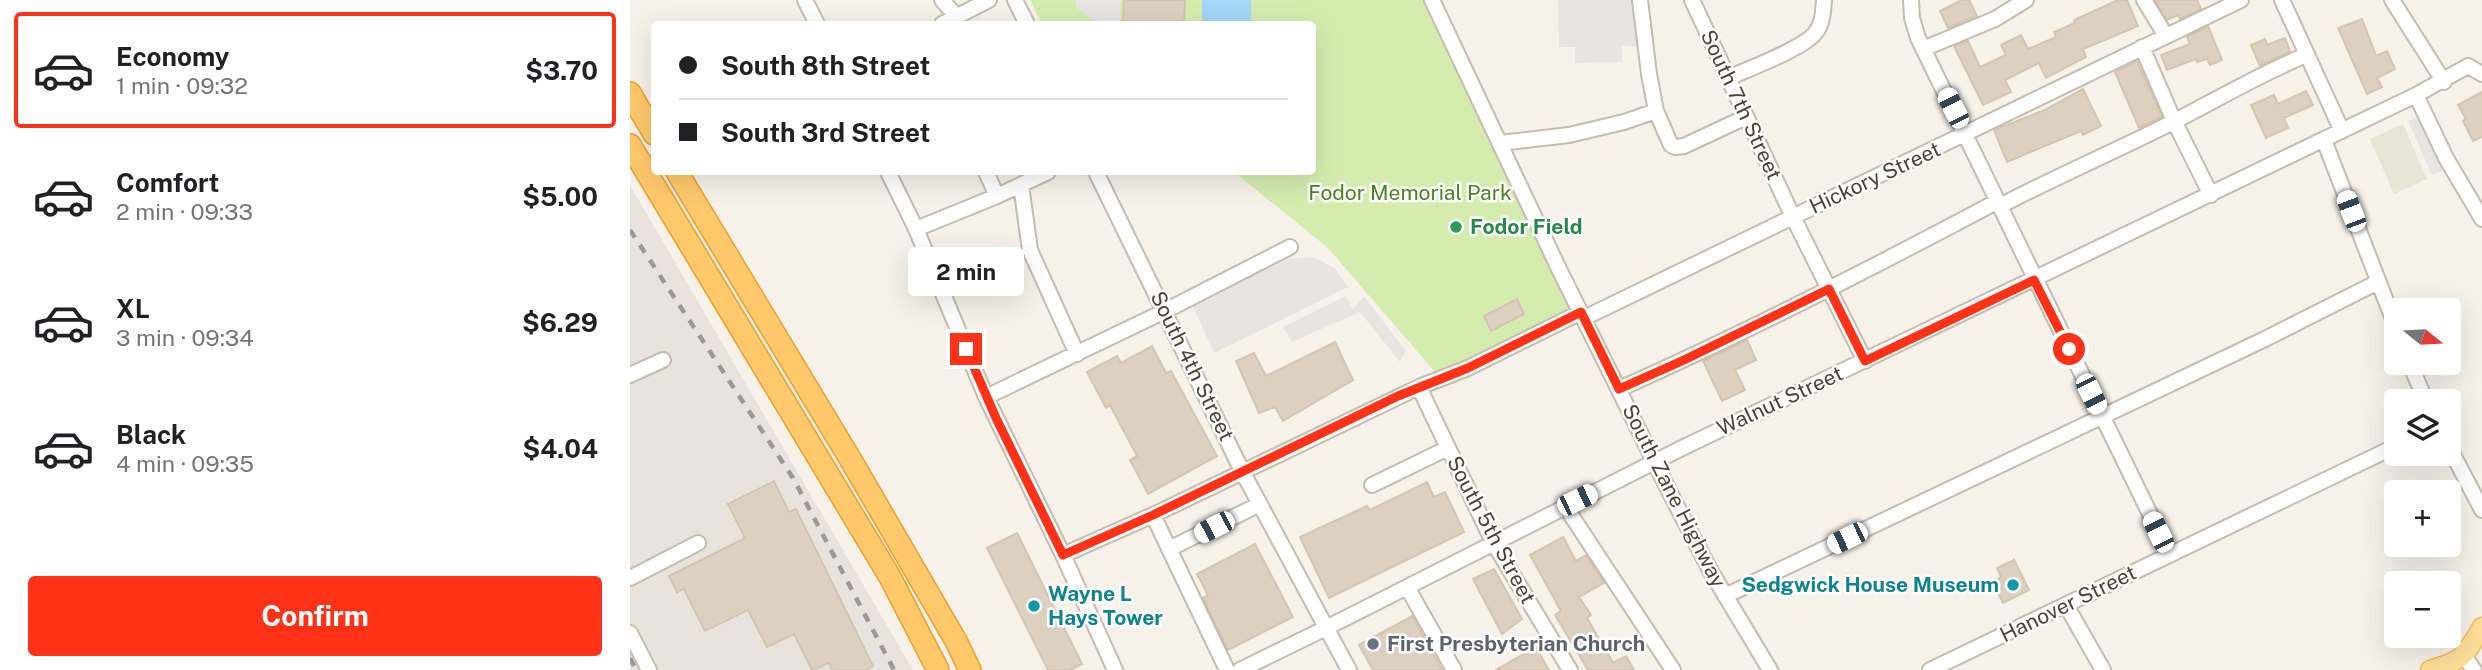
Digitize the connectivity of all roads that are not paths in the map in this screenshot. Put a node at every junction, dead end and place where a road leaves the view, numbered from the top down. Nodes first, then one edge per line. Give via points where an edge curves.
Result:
1 (805, 0) edge
2 (942, 0) edge
3 (989, 0) edge
4 (1015, 0) edge
5 (1432, 0) edge
6 (1640, 0) edge
7 (1692, 0) edge
8 (1824, 0) edge
9 (1911, 0) edge
10 (2026, 0) edge
11 (2144, 0) edge
12 (2241, 0) edge
13 (2282, 0) edge
14 (2392, 0) edge
15 (957, 17) junction
16 (816, 21) edge
17 (948, 21) edge
18 (1026, 21) edge
19 (2166, 36) junction
20 (2141, 47) junction
21 (1923, 49) junction
22 (2306, 55) junction
23 (2482, 74) edge
24 (1728, 78) junction
25 (2444, 82) junction
26 (630, 93) edge
27 (2416, 96) junction
28 (1656, 111) junction
29 (1746, 117) junction
30 (2174, 121) junction
31 (651, 129) edge
32 (2342, 131) junction
33 (1965, 135) junction
34 (2324, 140) junction
35 (1500, 143) junction
36 (630, 145) edge
37 (679, 175) edge
38 (889, 175) edge
39 (987, 175) edge
40 (1042, 175) edge
41 (1097, 175) edge
42 (1021, 185) junction
43 (2211, 195) junction
44 (997, 196) junction
45 (1999, 203) junction
46 (1793, 217) junction
47 (2482, 219) edge
48 (916, 229) junction
49 (1290, 247) dead end
50 (2034, 280) junction
51 (2378, 282) junction
52 (1829, 289) junction
53 (2384, 298) edge
54 (1165, 311) junction
55 (1583, 315) junction
56 (1077, 354) junction
57 (663, 360) dead end
58 (1865, 361) junction
59 (630, 375) edge
60 (1419, 387) junction
61 (1619, 389) junction
62 (986, 397) junction
63 (2101, 416) junction
64 (1448, 448) junction
65 (2384, 452) edge
66 (1655, 461) junction
67 (2459, 466) edge
68 (1242, 471) junction
69 (1372, 485) dead end
70 (1260, 504) junction
71 (1565, 506) junction
72 (2482, 510) edge
73 (1153, 515) junction
74 (1493, 542) junction
75 (698, 543) dead end
76 (1169, 549) junction
77 (1063, 555) junction
78 (2170, 555) junction
79 (630, 578) edge
80 (1407, 587) junction
81 (1725, 596) junction
82 (2066, 605) junction
83 (2482, 627) edge
84 (1326, 628) junction
85 (630, 633) edge
86 (2469, 663) edge
87 (649, 670) edge
88 (938, 670) edge
89 (970, 670) edge
90 (1115, 670) edge
91 (1227, 670) edge
92 (1240, 670) edge
93 (1349, 670) edge
94 (1454, 670) edge
95 (1570, 670) edge
96 (1674, 670) edge
97 (1770, 670) edge
98 (1930, 670) edge
99 (2103, 670) edge
100 (2430, 670) edge

1 - 16 street
2 - 15 street
3 - 15 street
4 - 18 street
5 - 35 street, South Zane Highway
6 - 28 street
7 - 24 street, South 7th Street
8 - 24 street via 1815,34
9 - 21 street via 1914,28
10 - 21 street via 1995,19
11 - 19 street
12 - 19 street, Hickory Street
13 - 22 street
14 - 25 street
15 - 17 street
19 - 20 street, Hickory Street
20 - 30 street
20 - 33 street, Hickory Street
21 - 33 street
22 - 30 street
22 - 32 street
23 - 25 street via 2468,66
24 - 29 street, South 7th Street
25 - 27 street
26 - 31 highway
27 - 32 street
27 - 47 street via 2445,158
28 - 29 street via 1675,147
28 - 35 street via 1569,135
29 - 46 street, South 7th Street
30 - 43 street
30 - 45 street
32 - 34 street, Walnut Street
33 - 45 street
33 - 46 street, Hickory Street
34 - 43 street, Walnut Street
34 - 51 street
35 - 55 street, South Zane Highway
36 - 88 highway via 890,577
37 - 89 highway via 852,462
38 - 48 street
39 - 44 street
40 - 42 street
41 - 54 street, South 4th Street
42 - 44 street
42 - 56 street via 1030,250
43 - 50 street, Walnut Street
44 - 48 street
45 - 50 street
45 - 52 street
46 - 52 street, South 7th Street
46 - 55 street, Hickory Street
48 - 62 street
49 - 54 street
50 - 58 street, Walnut Street
50 - 63 street
51 - 53 street
51 - 63 street
52 - 58 street, South 7th Street
52 - 61 street
54 - 56 street
54 - 68 street, South 4th Street
55 - 60 street, Hickory Street
55 - 61 street, South Zane Highway
56 - 62 street
57 - 59 street
58 - 66 street, Walnut Street
60 - 64 street, South 5th Street
60 - 68 street, Hickory Street
61 - 66 street, South Zane Highway
62 - 77 street
63 - 78 street
63 - 81 street
64 - 69 street
64 - 74 street, South 5th Street
65 - 78 street, Hanover Street
66 - 71 street, Walnut Street
66 - 81 street, South Zane Highway
67 - 72 street
68 - 70 street, South 4th Street
68 - 73 street, Hickory Street
70 - 76 street
70 - 84 street, South 4th Street
71 - 74 street, Walnut Street
71 - 96 street
73 - 76 street
73 - 77 street, Hickory Street
74 - 80 street, Walnut Street
74 - 95 street, South 5th Street
75 - 79 street
76 - 91 street
77 - 90 street
78 - 82 street, Hanover Street
80 - 84 street, Walnut Street
80 - 94 street
81 - 97 street, South Zane Highway
82 - 98 street, Hanover Street
82 - 99 street
83 - 86 main road
84 - 92 street, Walnut Street
84 - 93 street, South 4th Street
85 - 87 street
86 - 100 main road

